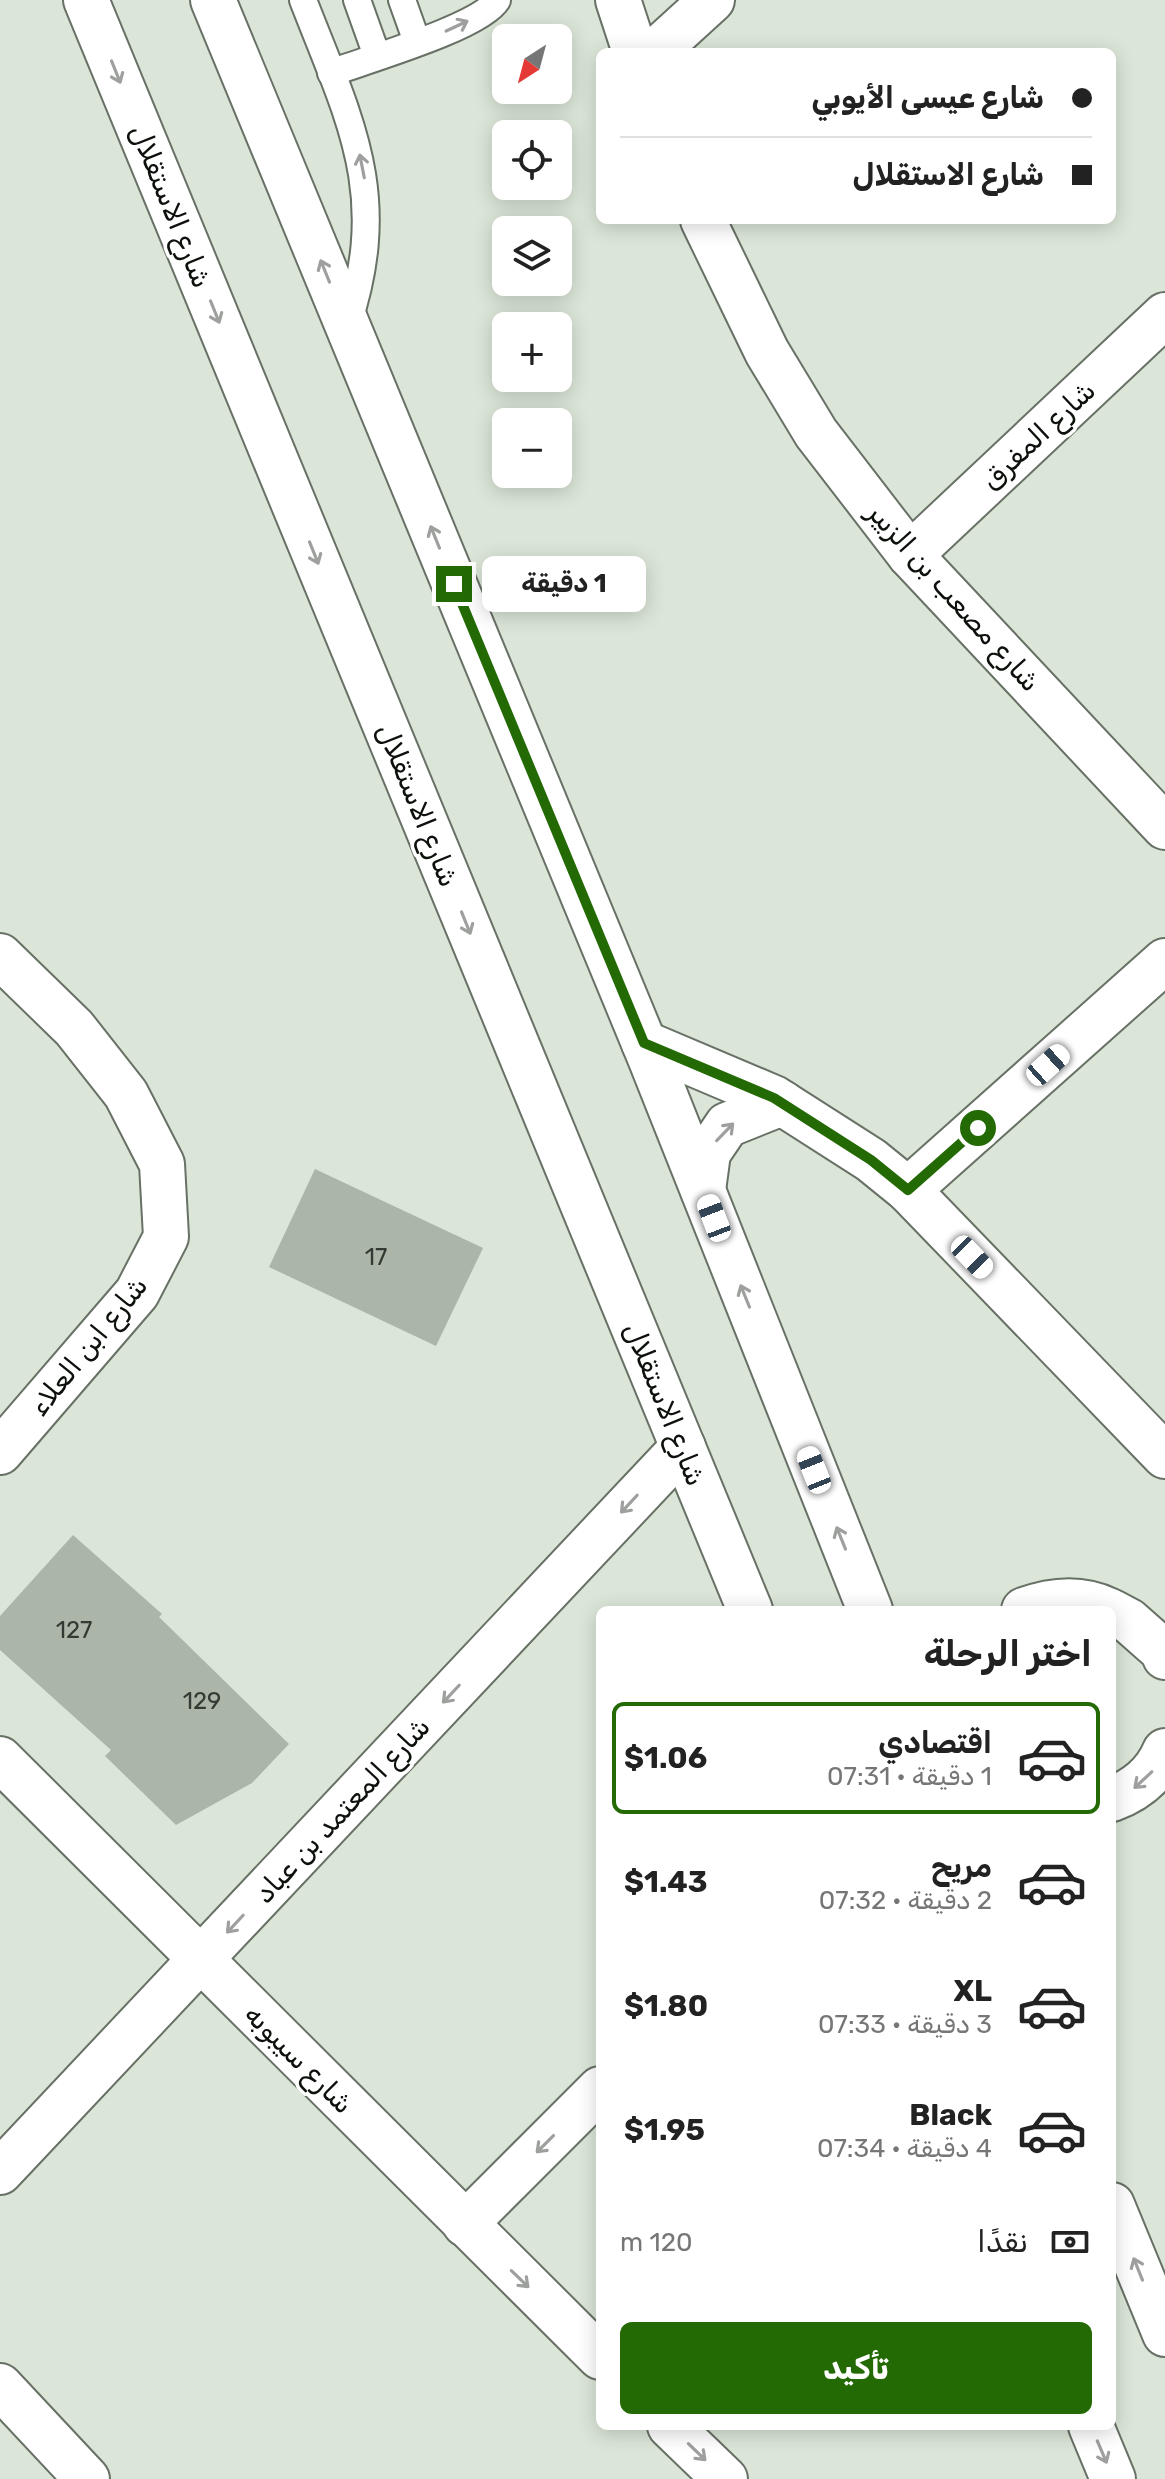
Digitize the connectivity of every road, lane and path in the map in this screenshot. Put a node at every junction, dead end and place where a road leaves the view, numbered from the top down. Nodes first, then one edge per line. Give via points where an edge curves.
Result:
1 (86, 0) edge
2 (213, 0) edge
3 (303, 0) edge
4 (357, 0) edge
5 (402, 0) edge
6 (497, 0) edge
7 (618, 0) edge
8 (712, 0) edge
9 (417, 42) junction
10 (634, 48) edge
11 (659, 48) edge
12 (377, 56) junction
13 (331, 73) junction
14 (705, 224) edge
15 (1165, 315) edge
16 (347, 326) junction
17 (910, 555) junction
18 (1165, 827) edge
19 (0, 956) edge
20 (1165, 961) edge
21 (644, 1043) junction
22 (782, 1103) junction
23 (703, 1190) junction
24 (908, 1190) junction
25 (683, 1447) junction
26 (0, 1452) edge
27 (1165, 1456) edge
28 (748, 1606) edge
29 (868, 1606) edge
30 (1036, 1606) edge
31 (1090, 1606) edge
32 (1116, 1614) edge
33 (1165, 1657) edge
34 (1165, 1751) edge
35 (0, 1759) edge
36 (1116, 1797) edge
37 (200, 1960) junction
38 (596, 2093) edge
39 (0, 2172) edge
40 (1116, 2215) edge
41 (465, 2224) junction
42 (1165, 2334) edge
43 (596, 2353) edge
44 (0, 2386) edge
45 (674, 2430) edge
46 (1093, 2430) edge
47 (87, 2479) edge
48 (725, 2479) edge
49 (1113, 2479) edge

1 -> 25 main road, شارع الاستقلال
16 -> 2 main road
3 - 13 lane
4 - 12 lane
5 - 9 lane
9 -> 6 lane via 493,8
7 - 10 main road
8 - 11 main road
9 - 12 lane
12 - 13 lane
16 -> 13 lane via 359,290 367,216 357,141
14 - 17 main road, شارع مصعب بن الزبير via 767,352 816,433
15 - 17 main road, شارع المفرق
21 -> 16 main road
17 - 18 main road, شارع مصعب بن الزبير
19 - 26 main road, شارع ابن العلاء via 74,1028 126,1094 162,1164 166,1237 137,1293
20 - 24 main road
21 - 22 main road
21 - 23 main road
23 -> 22 main road via 708,1153 727,1125
22 - 24 main road
29 -> 23 main road
24 - 27 main road
25 - 28 main road, شارع الاستقلال
25 -> 37 main road, شارع المعتمد بن عباد
30 - 31 main road via 1070,1601
32 - 33 main road
34 -> 36 main road via 1149,1777
35 - 37 main road, شارع سيبوبه
37 - 39 main road, شارع المعتمد بن عباد
37 - 41 main road, شارع سيبوبه
38 -> 41 main road
42 -> 40 main road
41 -> 43 main road, شارع سيبوبه
44 - 47 main road
45 -> 48 main road
46 -> 49 main road

